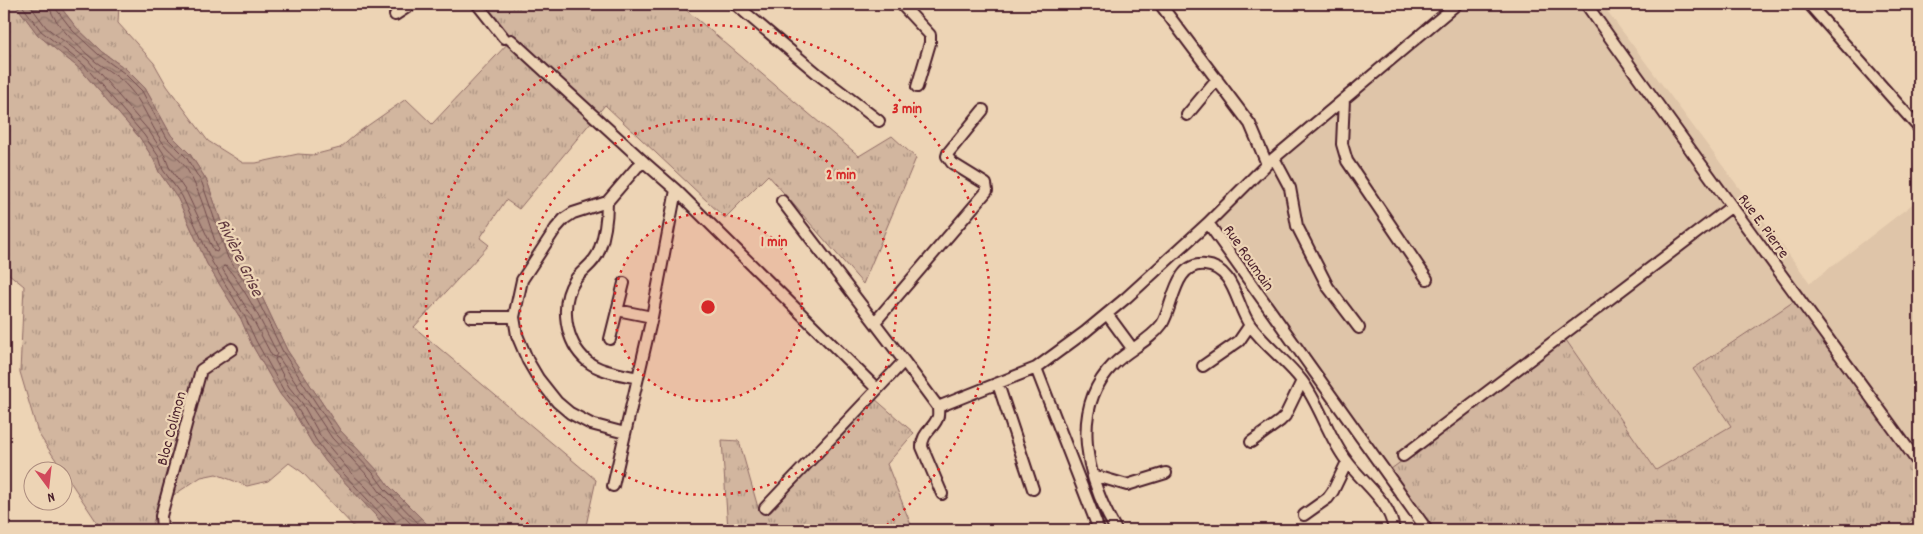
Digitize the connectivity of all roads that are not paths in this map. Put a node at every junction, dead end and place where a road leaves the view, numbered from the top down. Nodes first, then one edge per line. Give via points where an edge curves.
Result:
1 (412, 4) edge
2 (477, 4) edge
3 (735, 4) edge
4 (901, 4) edge
5 (1160, 4) edge
6 (1457, 4) edge
7 (1586, 4) edge
8 (1809, 4) edge
9 (395, 15) dead end
10 (1217, 78) junction
11 (917, 87) dead end
12 (1344, 99) junction
13 (982, 110) dead end
14 (1187, 115) dead end
15 (879, 121) dead end
16 (1919, 128) edge
17 (1270, 161) junction
18 (644, 162) junction
19 (676, 190) junction
20 (782, 201) dead end
21 (607, 202) junction
22 (1732, 206) junction
23 (1208, 223) junction
24 (1427, 279) dead end
25 (624, 283) dead end
26 (617, 310) junction
27 (1107, 314) junction
28 (471, 317) dead end
29 (514, 317) junction
30 (652, 317) junction
31 (874, 322) junction
32 (1250, 326) junction
33 (1358, 328) dead end
34 (610, 339) dead end
35 (1132, 348) junction
36 (232, 349) dead end
37 (904, 361) junction
38 (1203, 366) dead end
39 (1036, 368) junction
40 (638, 378) junction
41 (1302, 381) junction
42 (998, 384) junction
43 (877, 389) junction
44 (938, 407) junction
45 (625, 433) junction
46 (1252, 442) dead end
47 (1403, 456) dead end
48 (1347, 462) junction
49 (1919, 464) edge
50 (1166, 473) dead end
51 (1093, 475) junction
52 (613, 486) dead end
53 (1033, 489) dead end
54 (942, 494) dead end
55 (765, 508) dead end
56 (1304, 515) dead end
57 (162, 530) edge
58 (1098, 530) edge
59 (1116, 530) edge
60 (1394, 530) edge
61 (1427, 530) edge

1 - 9 street
2 - 18 street via 508,39
3 - 15 street
4 - 11 street via 930,35
5 - 10 street
6 - 12 street, Rue Roumain
7 - 22 street, Rue E. Pierre
8 - 16 street
10 - 14 street
10 - 17 street via 1250,124
12 - 17 street, Rue Roumain
12 - 24 street via 1342,144 1348,161
13 - 31 street via 947,156 952,163 986,184 987,191
17 - 23 street, Rue Roumain
17 - 33 street via 1290,188 1297,226 1328,287
18 - 19 street
18 - 21 street
19 - 30 street
19 - 43 street
20 - 31 street
21 - 29 street via 564,218 522,280
21 - 40 street via 607,223 599,252 575,280 566,302 566,317 574,343 587,361 603,370
22 - 47 street
22 - 49 street, Rue E. Pierre
23 - 27 street
23 - 61 street, Rue Roumain
25 - 26 street
26 - 30 street
26 - 34 street
27 - 35 street
27 - 39 street
28 - 29 street
29 - 45 street via 517,335 528,361 557,402 591,424
30 - 40 street
31 - 37 street
32 - 35 street via 1232,285 1224,275 1204,265 1192,267 1178,281 1161,324
32 - 38 street via 1239,341
32 - 41 street
35 - 51 street via 1106,372 1092,401 1086,437
36 - 57 street, Bloc Colimon via 201,370 161,516
37 - 43 street
37 - 44 street
39 - 42 street
39 - 58 street
40 - 45 street
41 - 46 street via 1285,416
41 - 48 street
42 - 44 street
42 - 53 street
43 - 55 street
44 - 54 street via 937,420 926,432 922,447
45 - 52 street
48 - 56 street via 1328,498
48 - 60 street via 1387,508
50 - 51 street via 1128,485
51 - 59 street

